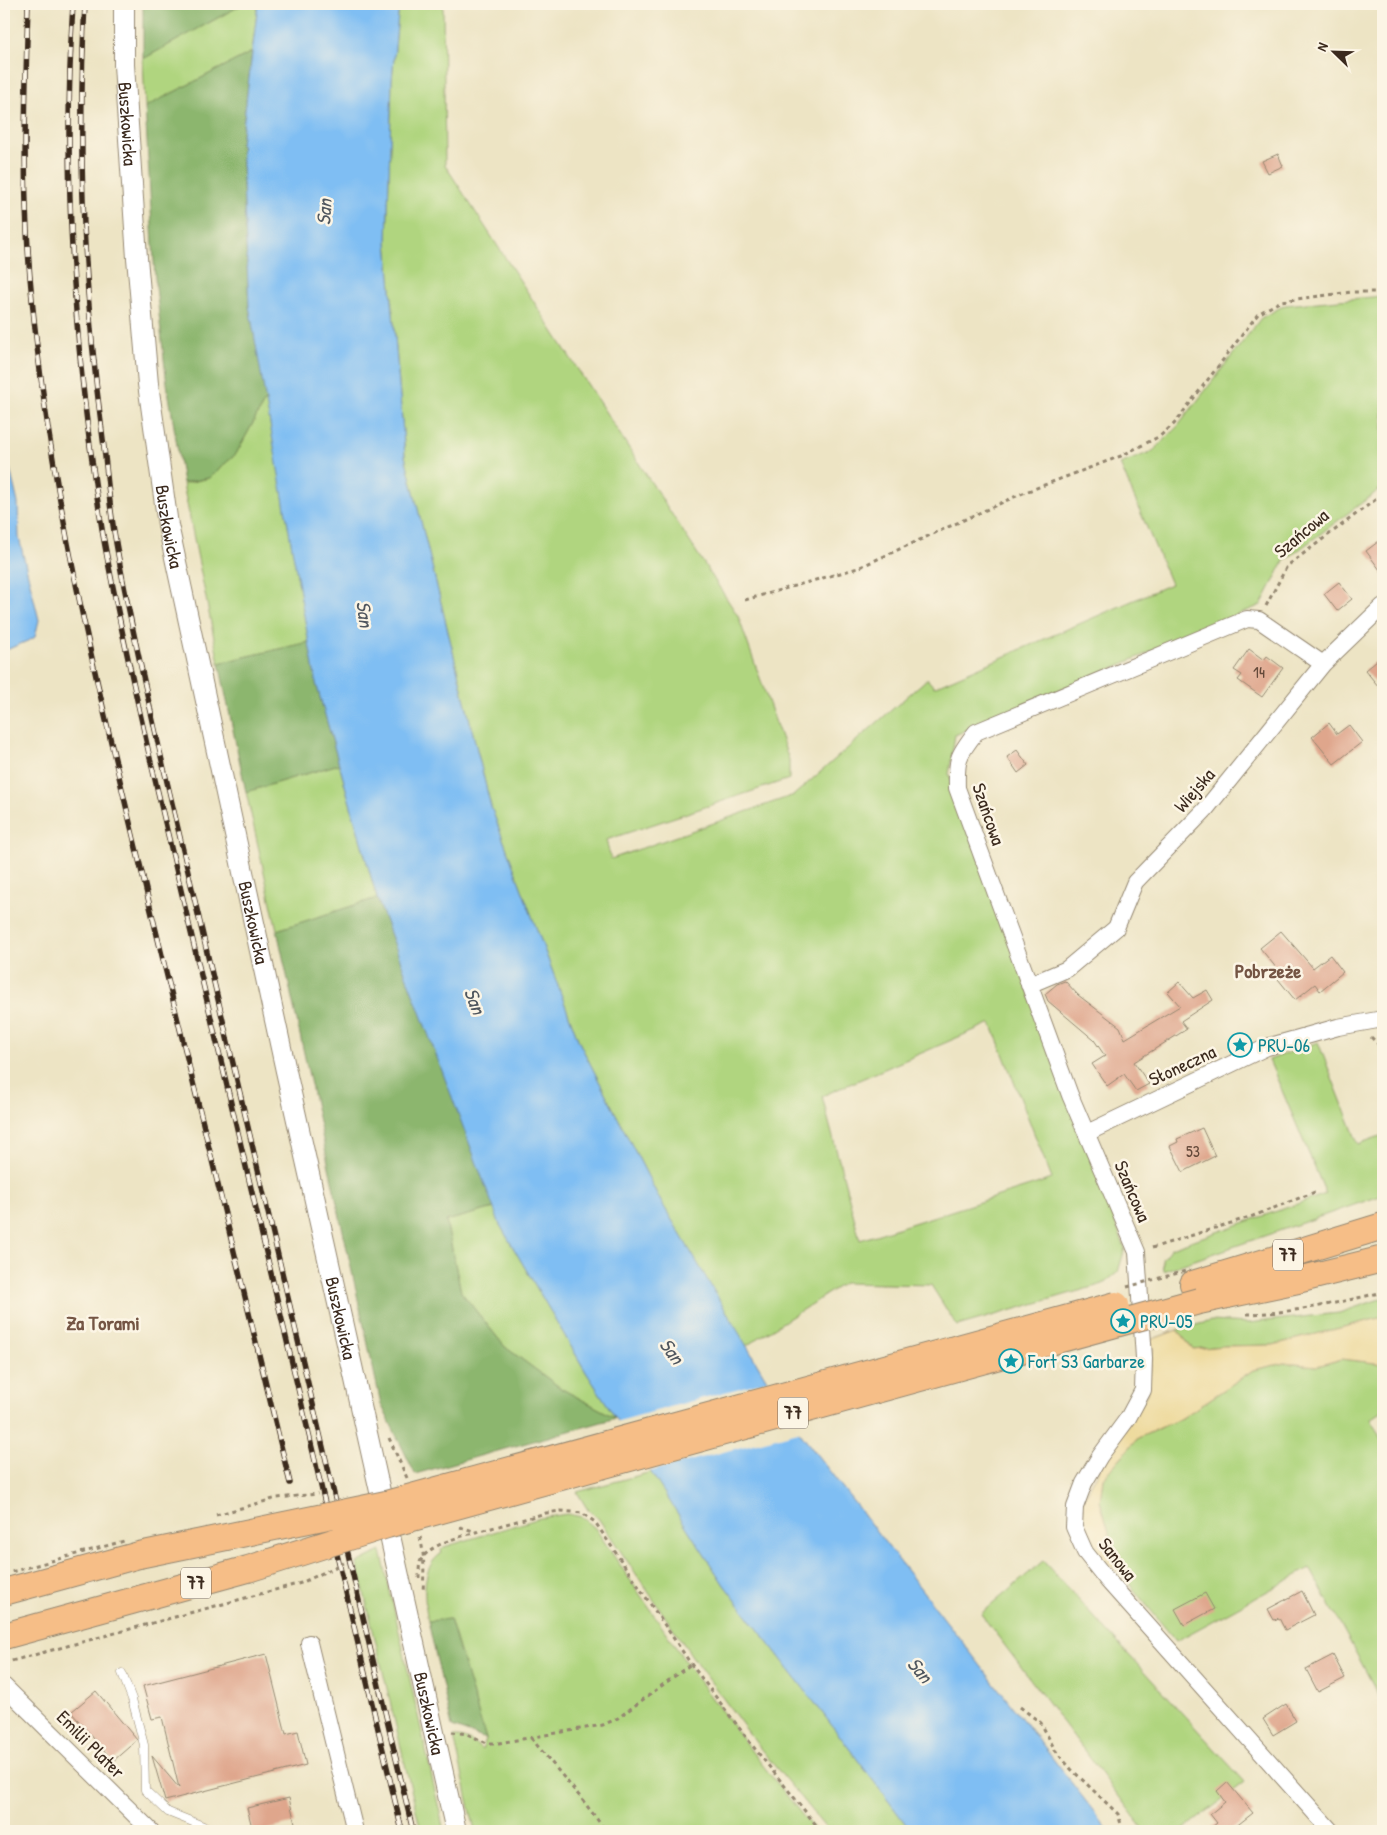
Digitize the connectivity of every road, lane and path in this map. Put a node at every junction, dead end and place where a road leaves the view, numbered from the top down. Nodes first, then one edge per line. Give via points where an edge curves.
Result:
1 (124, 4) edge
2 (1383, 292) edge
3 (1383, 494) edge
4 (745, 600) dead end
5 (1383, 606) edge
6 (1259, 620) junction
7 (1323, 664) junction
8 (1029, 985) junction
9 (1382, 1022) edge
10 (1361, 1023) junction
11 (1383, 1060) edge
12 (1087, 1133) junction
13 (1315, 1192) dead end
14 (1383, 1226) edge
15 (1137, 1252) junction
16 (1383, 1259) edge
17 (1383, 1292) edge
18 (1196, 1293) junction
19 (1240, 1314) dead end
20 (385, 1430) dead end
21 (408, 1479) dead end
22 (459, 1527) dead end
23 (345, 1562) dead end
24 (4, 1592) edge
25 (4, 1636) edge
26 (308, 1643) dead end
27 (4, 1663) edge
28 (691, 1664) junction
29 (122, 1673) dead end
30 (4, 1686) edge
31 (1020, 1708) dead end
32 (434, 1735) junction
33 (531, 1738) junction
34 (151, 1831) edge
35 (211, 1831) edge
36 (355, 1831) edge
37 (456, 1831) edge
38 (606, 1831) edge
39 (821, 1831) edge
40 (1123, 1831) edge
41 (1331, 1831) edge

1 - 32 street, Buszkowicka via 124,65 136,258 148,384 168,525
2 - 4 path via 1351,292 1282,301 1258,314 1174,424 1160,436 1120,456 1023,493 858,568
3 - 6 path, Szańcowa via 1288,566
5 - 7 street, Wiejska
6 - 7 street
6 - 8 street, Szańcowa via 1247,619 976,732 964,748 956,764 957,788
7 - 8 street, Wiejska via 1206,810 1135,882 1116,928 1068,969
8 - 12 street, Szańcowa
9 - 10 street, Słoneczna
10 - 11 path via 1362,1034 1378,1044
10 - 12 street, Słoneczna via 1268,1047
12 - 15 street, Szańcowa
13 - 15 path via 1253,1216
14 - 18 highway, 77
15 - 41 street, Sanowa via 1144,1390 1084,1483 1074,1507 1074,1527 1084,1552 1108,1581
16 - 18 highway, 77 via 1298,1280
17 - 19 path via 1309,1309 1276,1314
18 - 24 highway, 77, bridge via 386,1504 139,1555
18 - 25 highway, 77, bridge via 388,1524 248,1569
20 - 21 path
22 - 28 path via 477,1532 561,1511 575,1511 588,1516 604,1534
23 - 27 path, bridge via 301,1583
26 - 36 street
28 - 33 path via 610,1722
28 - 39 path
29 - 35 lane via 144,1745 145,1790 168,1812
30 - 34 street, Emilii Plater
31 - 40 path via 1040,1723 1055,1750 1071,1769 1118,1814
32 - 33 path via 456,1732 487,1743
32 - 37 street, Buszkowicka
33 - 38 path

